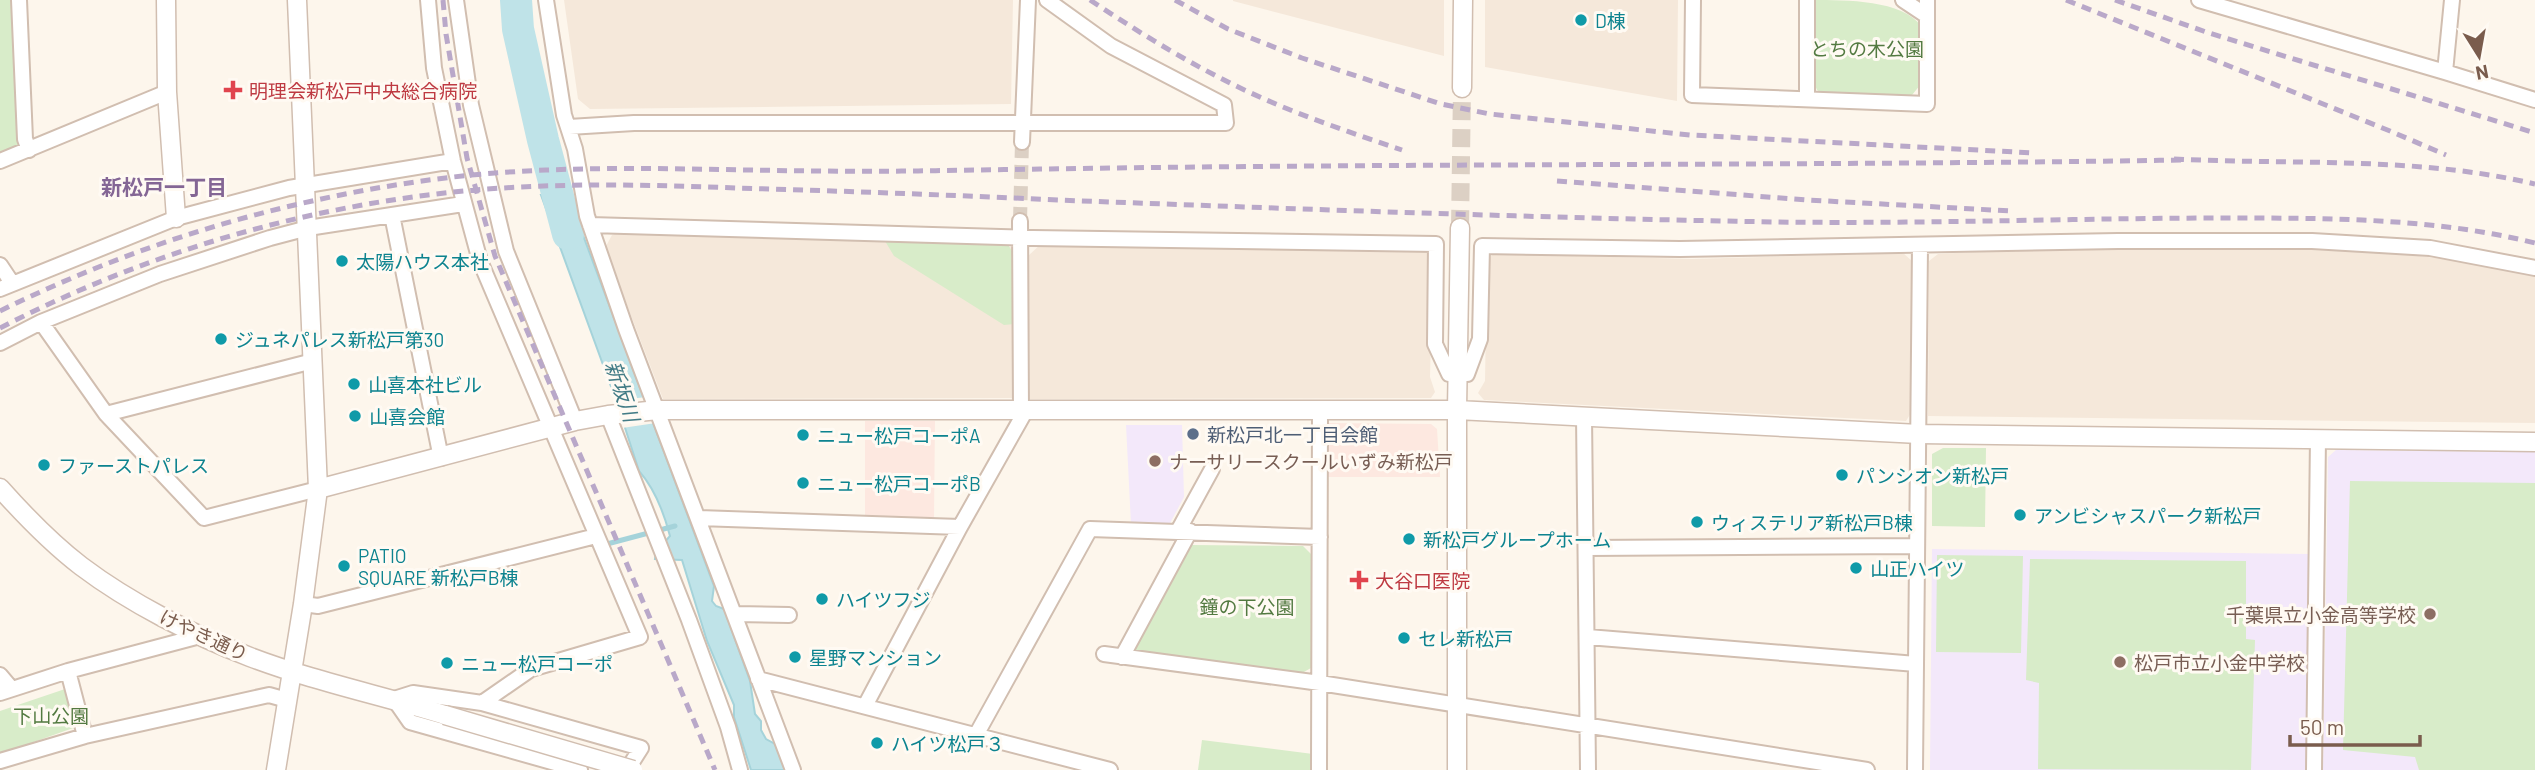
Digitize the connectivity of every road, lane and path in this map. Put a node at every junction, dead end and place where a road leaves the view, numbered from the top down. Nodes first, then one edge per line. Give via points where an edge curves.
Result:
1 (19, 0) edge
2 (166, 0) edge
3 (297, 0) edge
4 (428, 0) edge
5 (456, 0) edge
6 (546, 0) edge
7 (1028, 0) edge
8 (1047, 0) edge
9 (1463, 0) edge
10 (1693, 0) edge
11 (1807, 0) edge
12 (1903, 0) edge
13 (1927, 0) edge
14 (2199, 0) edge
15 (2452, 0) edge
16 (1927, 16) junction
17 (2445, 72) junction
18 (1462, 88) tunnel mouth
19 (167, 92) junction
20 (1807, 99) junction
21 (2535, 100) edge
22 (1022, 122) junction
23 (569, 127) junction
24 (1022, 142) tunnel mouth
25 (29, 150) junction
26 (0, 161) edge
27 (453, 161) junction
28 (306, 185) junction
29 (463, 204) junction
30 (392, 215) junction
31 (176, 218) junction
32 (1020, 221) tunnel mouth
33 (590, 225) junction
34 (308, 228) junction
35 (1460, 228) tunnel mouth
36 (1020, 237) junction
37 (1920, 246) junction
38 (0, 265) edge
39 (2535, 268) edge
40 (6, 286) edge
41 (41, 322) junction
42 (0, 343) edge
43 (313, 361) junction
44 (1457, 374) junction
45 (1320, 409) junction
46 (1023, 410) junction
47 (1457, 410) junction
48 (655, 411) junction
49 (106, 414) junction
50 (611, 414) junction
51 (1584, 416) junction
52 (575, 421) junction
53 (550, 429) junction
54 (1919, 434) junction
55 (2318, 438) junction
56 (2535, 442) edge
57 (441, 458) junction
58 (1212, 469) dead end
59 (0, 488) edge
60 (318, 489) junction
61 (699, 519) junction
62 (960, 527) junction
63 (1184, 531) junction
64 (596, 536) junction
65 (1320, 537) junction
66 (1917, 546) junction
67 (1587, 548) junction
68 (303, 604) junction
69 (734, 614) junction
70 (789, 615) dead end
71 (200, 636) junction
72 (1588, 636) junction
73 (1104, 654) dead end
74 (1122, 657) junction
75 (1916, 664) junction
76 (68, 671) junction
77 (292, 671) junction
78 (0, 675) edge
79 (758, 679) junction
80 (1320, 683) junction
81 (6, 690) edge
82 (394, 699) junction
83 (287, 700) junction
84 (482, 703) junction
85 (1457, 705) junction
86 (865, 706) junction
87 (1587, 726) junction
88 (85, 736) junction
89 (975, 737) junction
90 (0, 761) edge
91 (276, 770) edge
92 (580, 770) edge
93 (627, 770) edge
94 (633, 770) edge
95 (740, 770) edge
96 (793, 770) edge
97 (1110, 770) edge
98 (1319, 770) edge
99 (1457, 770) edge
100 (1588, 770) edge
101 (1867, 770) edge
102 (1915, 770) edge
103 (2314, 770) edge

1 - 25 street
2 - 19 street
3 - 28 street
4 - 27 street via 434,68
5 - 52 street via 471,105 506,250
6 - 23 street
7 - 22 street
8 - 22 street via 1111,46 1224,105 1226,123
9 - 18 street
10 - 20 street via 1692,95
11 - 20 street
12 - 16 street
13 - 16 street
14 - 17 street
15 - 17 street
16 - 20 street via 1927,104
17 - 21 street
19 - 25 street
19 - 31 street
22 - 23 street
22 - 24 street
23 - 33 street
25 - 26 street
27 - 28 street
27 - 29 street
28 - 31 street
28 - 34 street
29 - 30 street
29 - 53 street via 480,261
30 - 34 street
30 - 57 street
31 - 40 street
32 - 36 street
33 - 36 street
33 - 48 street
34 - 41 street via 160,274
34 - 43 street
35 - 44 street
36 - 44 street via 1436,244 1435,344 1449,374
36 - 46 street
37 - 39 street via 2312,241 2430,248
37 - 44 street via 1482,246 1479,346 1467,374
37 - 54 street
38 - 40 street
41 - 42 street
41 - 49 street
43 - 49 street
43 - 60 street
44 - 47 street
45 - 46 street
45 - 47 street
45 - 65 street
46 - 48 street
46 - 62 street
47 - 51 street
47 - 85 street
48 - 50 street
48 - 61 street
49 - 60 street via 204,518
50 - 52 street
50 - 95 street
51 - 54 street
51 - 67 street
52 - 53 street
53 - 57 street
53 - 64 street
54 - 55 street
54 - 66 street
55 - 56 street
55 - 103 street
57 - 60 street
58 - 63 street
59 - 71 street, けやき通り via 82,567
60 - 68 street
61 - 62 street
61 - 69 street
62 - 86 street
63 - 65 street
63 - 74 street
63 - 89 street via 1090,529
64 - 68 street via 318,606
64 - 84 street via 640,637 531,669
65 - 80 street
66 - 67 street
66 - 75 street
67 - 72 street
68 - 77 street
69 - 70 street
69 - 79 street
71 - 76 street
71 - 77 street, けやき通り
72 - 75 street
72 - 87 street
73 - 74 street
74 - 80 street
75 - 102 street
76 - 81 street
76 - 88 street
77 - 82 street, けやき通り
77 - 83 street
78 - 81 street
79 - 86 street
79 - 96 street
80 - 85 street
80 - 98 street
82 - 84 street via 413,693
82 - 92 street via 410,722
82 - 94 street, けやき通り, bridge
83 - 88 street via 269,695
83 - 91 street
84 - 93 street via 641,748
85 - 87 street
85 - 99 street
86 - 89 street
87 - 100 street
87 - 101 street
88 - 90 street
89 - 97 street

